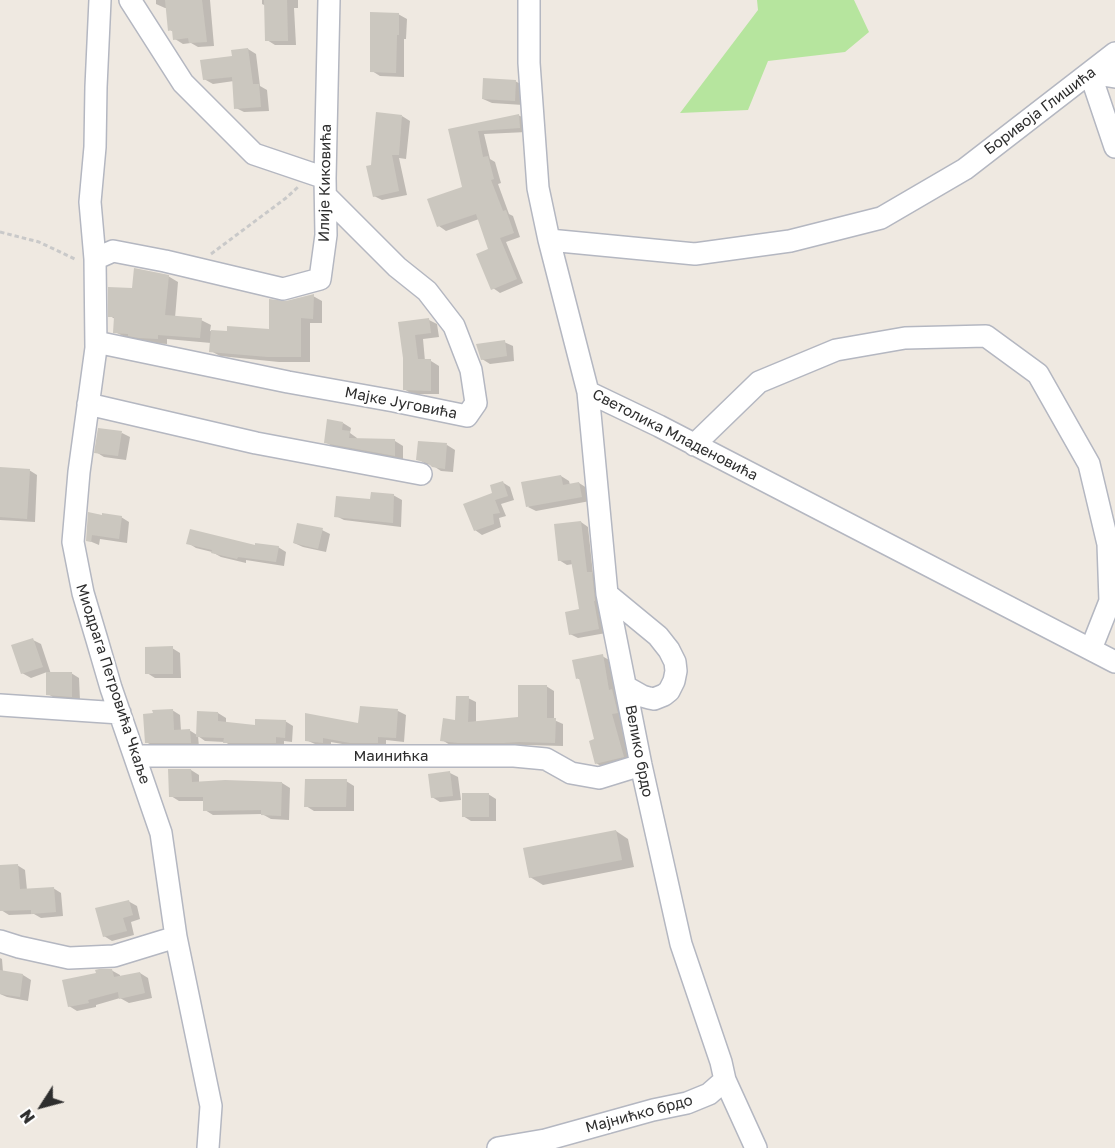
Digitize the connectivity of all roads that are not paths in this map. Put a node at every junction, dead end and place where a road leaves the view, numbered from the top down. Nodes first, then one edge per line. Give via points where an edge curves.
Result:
1 (100, 0) edge
2 (130, 0) edge
3 (328, 0) edge
4 (529, 0) edge
5 (1115, 53) edge
6 (1090, 73) junction
7 (1115, 76) edge
8 (1115, 147) edge
9 (322, 183) junction
10 (549, 240) junction
11 (88, 260) junction
12 (96, 342) junction
13 (588, 392) junction
14 (88, 404) junction
15 (694, 445) junction
16 (421, 474) dead end
17 (607, 594) junction
18 (1090, 649) junction
19 (1115, 662) edge
20 (626, 687) junction
21 (0, 705) edge
22 (120, 713) junction
23 (135, 756) junction
24 (641, 765) junction
25 (176, 937) junction
26 (0, 941) edge
27 (725, 1080) junction
28 (208, 1148) edge
29 (498, 1148) edge
30 (756, 1148) edge

1 - 11 street, Миодрага Петровића Чкаље
2 - 9 street via 183,83 254,154
3 - 9 street, Илије Киковића
4 - 10 street, Светолика Младеновића via 529,63 538,188
5 - 6 street, Боривоја Глишића
6 - 7 street
6 - 8 street
6 - 10 street, Боривоја Глишића via 965,168 881,218 790,241 695,254
9 - 11 street, Илије Киковића via 326,235 320,279 283,289 113,251
9 - 12 street, Мајке Југовића via 397,267 427,291 454,326 471,370 476,403 467,416
10 - 13 street, Светолика Младеновића
11 - 12 street, Миодрага Петровића Чкаље
12 - 14 street, Миодрага Петровића Чкаље
13 - 15 street, Светолика Младеновића
13 - 17 street, Велико брдо
14 - 16 street via 256,443
14 - 22 street, Миодрага Петровића Чкаље via 73,542 82,593
15 - 18 street, Светолика Младеновића
15 - 18 street via 759,382 836,350 905,338 986,336 1038,374 1089,464 1108,544 1110,601
17 - 20 street, Велико брдо
17 - 20 street via 658,636 675,662 674,681 664,695 649,698
18 - 19 street, Светолика Младеновића
20 - 24 street, Велико брдо
21 - 22 street
22 - 23 street, Миодрага Петровића Чкаље
23 - 24 street, Маинићка via 514,756 546,759 571,773 599,778
23 - 25 street, Миодрага Петровића Чкаље via 161,833
24 - 27 street, Велико брдо via 681,944
25 - 26 street via 114,956 69,958
25 - 28 street, Миодрага Петровића Чкаље via 211,1106
27 - 29 street, Мајнићко брдо via 709,1094 687,1103 545,1140
27 - 30 street, Велико брдо

